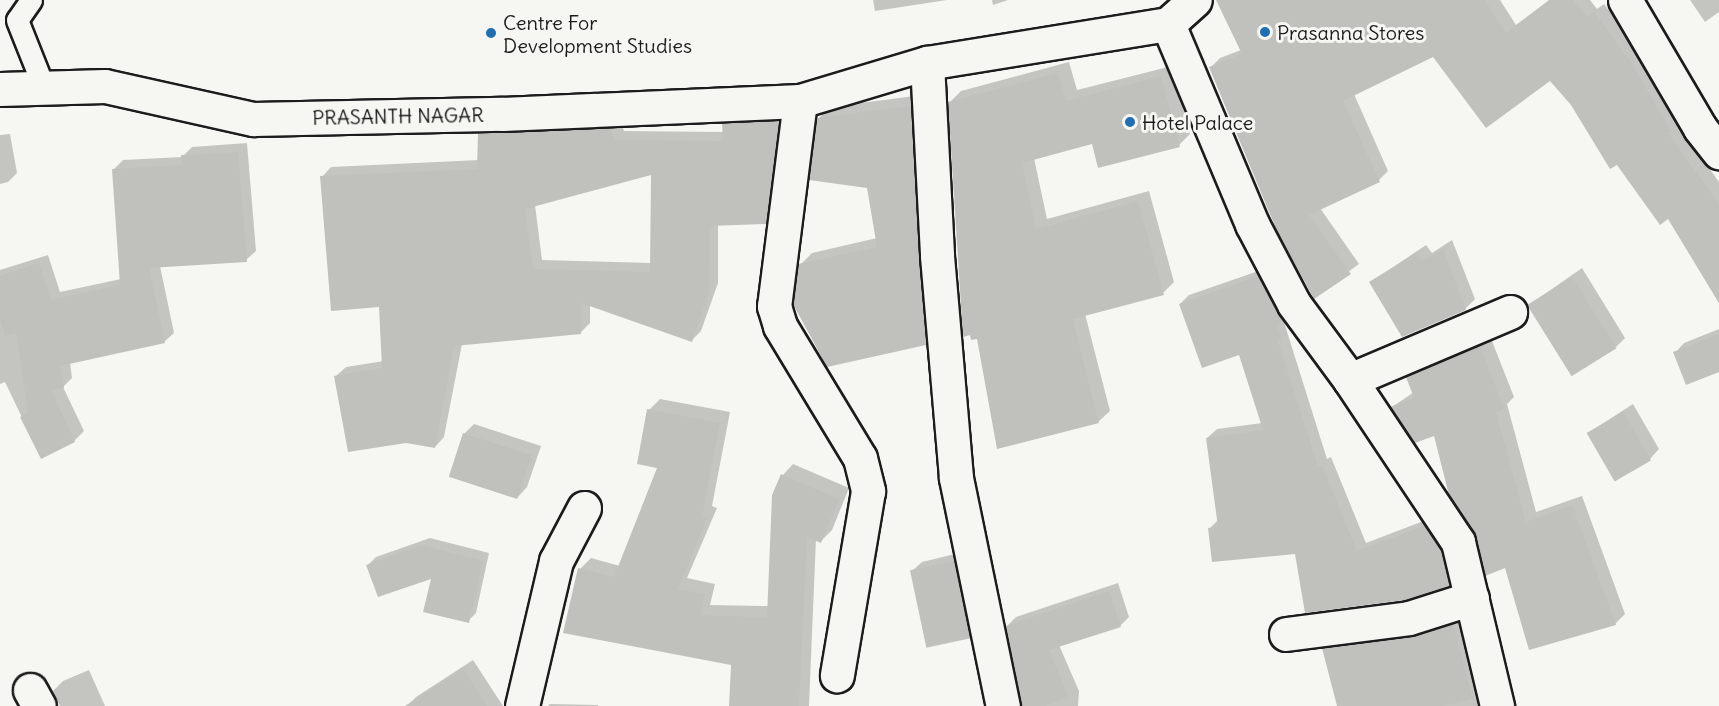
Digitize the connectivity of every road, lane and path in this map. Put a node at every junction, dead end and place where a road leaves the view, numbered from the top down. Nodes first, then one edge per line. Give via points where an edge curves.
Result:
1 (31, 0) edge
2 (1195, 0) edge
3 (1625, 0) edge
4 (1167, 24) junction
5 (927, 63) junction
6 (44, 88) junction
7 (0, 89) edge
8 (800, 101) junction
9 (1719, 152) edge
10 (1510, 312) dead end
11 (1350, 380) junction
12 (584, 508) dead end
13 (1472, 598) junction
14 (1286, 634) dead end
15 (837, 675) dead end
16 (522, 706) edge
17 (1003, 706) edge
18 (1497, 706) edge

1 - 6 lane via 17,20
2 - 4 street
3 - 9 street via 1700,128
4 - 5 street, PRASANTH NAGAR
4 - 11 street via 1252,224 1294,304
5 - 8 street, PRASANTH NAGAR
5 - 17 street via 937,256 956,478
6 - 7 street, PRASANTH NAGAR
6 - 8 street, PRASANTH NAGAR via 105,86 253,119 502,114
8 - 15 street via 774,306 780,326 860,458 868,491
10 - 11 street
11 - 13 street via 1458,542
12 - 16 street via 556,561
13 - 14 street via 1409,618
13 - 18 street

